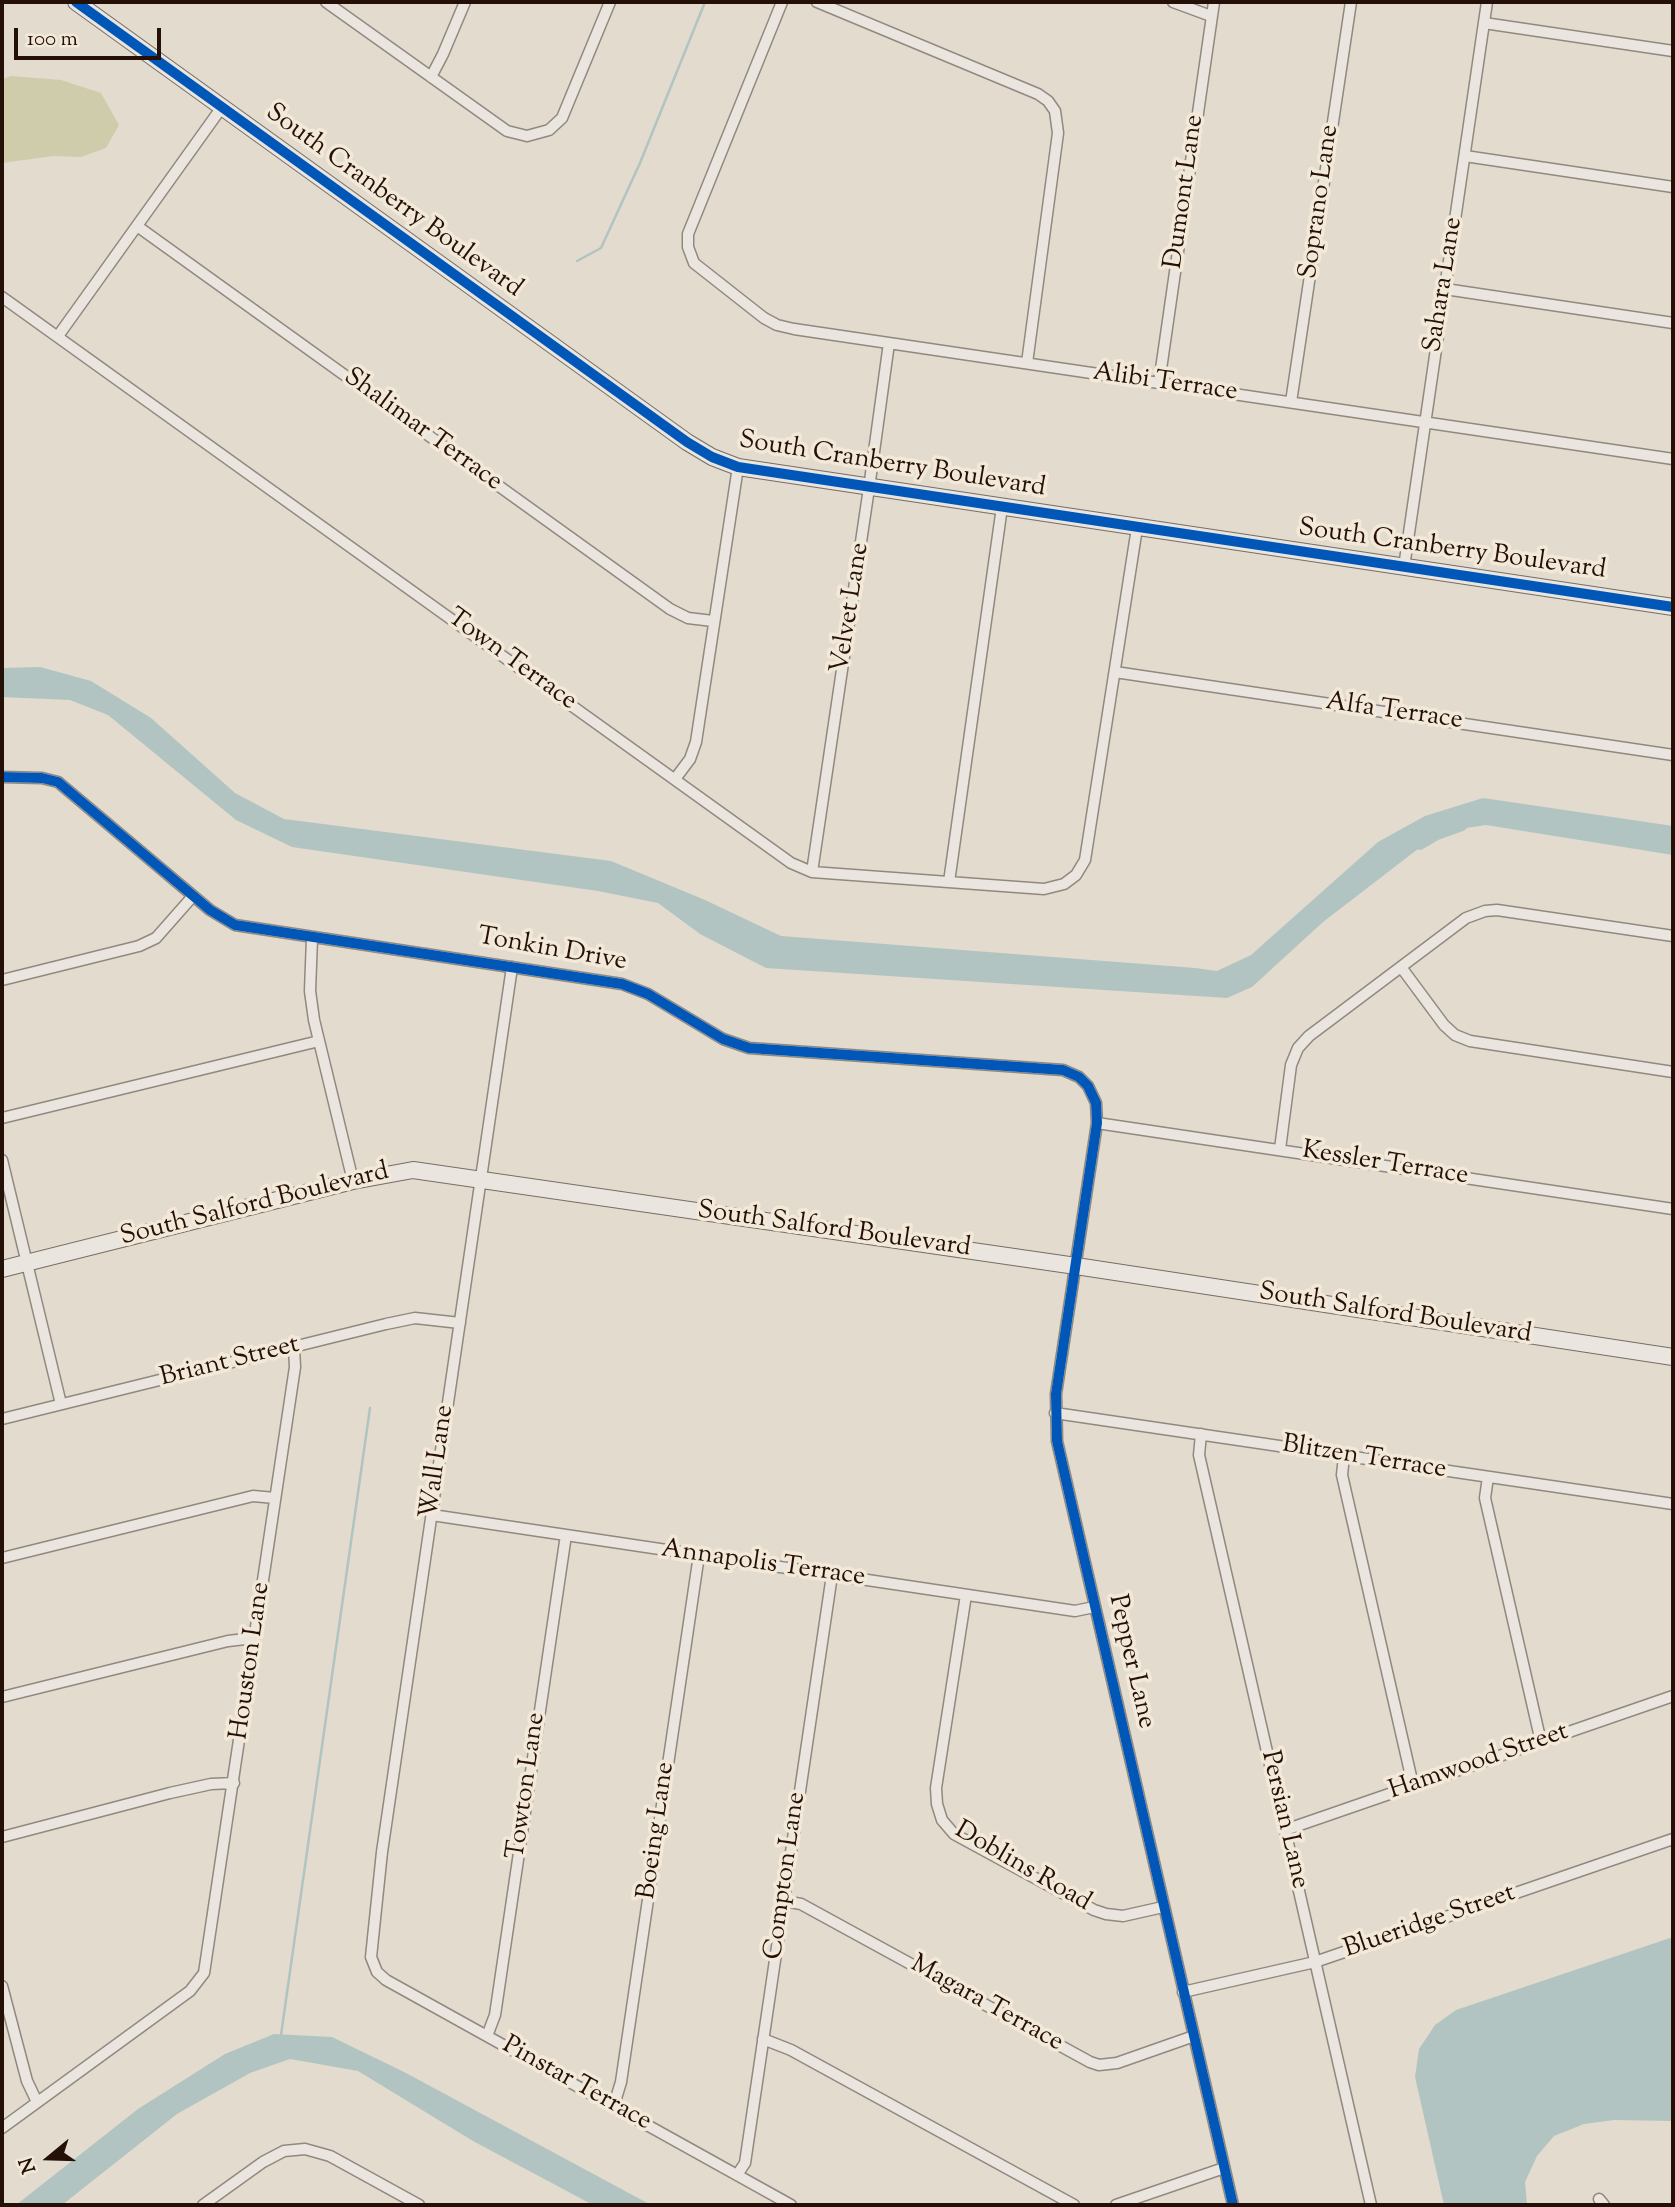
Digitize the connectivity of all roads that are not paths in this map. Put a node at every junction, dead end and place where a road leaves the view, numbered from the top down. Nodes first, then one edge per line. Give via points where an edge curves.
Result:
1 (76, 2) edge
2 (326, 2) edge
3 (465, 2) edge
4 (610, 2) edge
5 (782, 2) edge
6 (817, 2) edge
7 (1173, 2) edge
8 (1214, 2) edge
9 (1351, 2) edge
10 (1487, 2) edge
11 (1211, 16) junction
12 (1484, 23) junction
13 (1673, 51) edge
14 (431, 77) junction
15 (222, 107) junction
16 (1465, 156) junction
17 (1673, 187) edge
18 (137, 226) junction
19 (1445, 289) junction
20 (2, 297) edge
21 (1673, 323) edge
22 (58, 336) junction
23 (889, 343) junction
24 (1027, 363) junction
25 (1159, 383) junction
26 (1292, 402) junction
27 (1424, 422) junction
28 (1673, 460) edge
29 (738, 467) junction
30 (869, 488) junction
31 (1002, 508) junction
32 (1137, 528) junction
33 (1404, 567) junction
34 (1673, 607) edge
35 (713, 621) junction
36 (1115, 672) junction
37 (1673, 755) edge
38 (2, 777) edge
39 (675, 779) junction
40 (812, 872) junction
41 (949, 883) junction
42 (193, 896) junction
43 (1673, 936) edge
44 (312, 938) junction
45 (512, 967) junction
46 (1401, 967) junction
47 (2, 980) edge
48 (319, 1041) junction
49 (1673, 1072) edge
50 (2, 1118) edge
51 (1097, 1123) junction
52 (1280, 1149) junction
53 (2, 1160) edge
54 (482, 1179) junction
55 (353, 1181) junction
56 (1673, 1209) edge
57 (26, 1262) junction
58 (1076, 1266) junction
59 (2, 1269) edge
60 (460, 1323) junction
61 (294, 1348) junction
62 (1673, 1357) edge
63 (61, 1404) junction
64 (1055, 1413) junction
65 (2, 1419) edge
66 (1201, 1434) junction
67 (1344, 1456) junction
68 (1488, 1477) junction
69 (275, 1498) junction
70 (1673, 1504) edge
71 (432, 1515) junction
72 (566, 1535) junction
73 (699, 1555) junction
74 (2, 1559) edge
75 (832, 1575) junction
76 (966, 1595) junction
77 (1094, 1607) junction
78 (254, 1638) junction
79 (1673, 1696) edge
80 (2, 1697) edge
81 (1541, 1742) junction
82 (234, 1783) junction
83 (1413, 1785) junction
84 (1285, 1830) junction
85 (2, 1837) edge
86 (1673, 1839) edge
87 (784, 1901) junction
88 (1163, 1907) junction
89 (370, 1957) joint
90 (1315, 1962) junction
91 (2, 1986) edge
92 (1183, 1992) junction
93 (487, 2036) junction
94 (1194, 2036) junction
95 (763, 2039) junction
96 (37, 2102) junction
97 (614, 2105) junction
98 (2, 2128) edge
99 (1224, 2168) junction
100 (737, 2175) junction
101 (203, 2205) edge
102 (419, 2205) edge
103 (792, 2205) edge
104 (1074, 2205) edge
105 (1116, 2205) edge
106 (1233, 2205) edge
107 (1371, 2205) edge

1 - 15 street, South Cranberry Boulevard
2 - 14 street
3 - 14 street
4 - 14 street via 562,118 549,130 531,136 507,131
5 - 23 street, Alibi Terrace via 688,233 690,255 699,268 777,325
6 - 24 street via 1048,101 1057,119 1056,145
7 - 11 street
8 - 11 street, Dumont Lane
9 - 26 street, Soprano Lane
10 - 12 street, Sahara Lane
11 - 25 street, Dumont Lane
12 - 13 street
12 - 16 street, Sahara Lane
15 - 18 street
15 - 29 street, South Cranberry Boulevard via 687,442
16 - 17 street
16 - 19 street, Sahara Lane
18 - 22 street
18 - 35 street, Shalimar Terrace via 670,610
19 - 21 street
19 - 27 street, Sahara Lane
20 - 22 street, Town Terrace
22 - 39 street, Town Terrace
23 - 24 street, Alibi Terrace
23 - 30 street, Velvet Lane
24 - 25 street, Alibi Terrace
25 - 26 street, Alibi Terrace
26 - 27 street, Alibi Terrace
27 - 28 street, Alibi Terrace
27 - 33 street, Sahara Lane
29 - 30 street, South Cranberry Boulevard
29 - 35 street
30 - 31 street, South Cranberry Boulevard
30 - 40 street, Velvet Lane
31 - 32 street, South Cranberry Boulevard
31 - 41 street
32 - 33 street, South Cranberry Boulevard
32 - 36 street
33 - 34 street, South Cranberry Boulevard
35 - 39 street via 696,742
36 - 37 street, Alfa Terrace
36 - 41 street, Town Terrace via 1085,860 1076,875 1044,889
38 - 42 street, Tonkin Drive via 58,782
39 - 40 street, Town Terrace via 791,863
40 - 41 street, Town Terrace
42 - 44 street, Tonkin Drive via 235,926
42 - 47 street via 156,938 139,946
43 - 46 street via 1497,909 1466,918
44 - 45 street, Tonkin Drive
44 - 48 street via 310,991
45 - 51 street, Tonkin Drive via 631,986 723,1039 749,1048 1063,1070 1088,1086 1096,1103
45 - 54 street, Wall Lane
46 - 49 street via 1444,1025 1470,1041
46 - 52 street via 1298,1048
48 - 50 street
48 - 55 street
51 - 52 street, Kessler Terrace
51 - 58 street, Pepper Lane
52 - 56 street, Kessler Terrace
53 - 57 street
54 - 55 street, South Salford Boulevard via 413,1170
54 - 58 street, South Salford Boulevard
54 - 60 street, Wall Lane
55 - 57 street, South Salford Boulevard
57 - 59 street, South Salford Boulevard
57 - 63 street
58 - 62 street, South Salford Boulevard
58 - 64 street, Pepper Lane
60 - 61 street, Briant Street via 415,1318
60 - 71 street, Wall Lane
61 - 63 street, Briant Street
61 - 69 street, Houston Lane
63 - 65 street, Briant Street
64 - 66 street, Blitzen Terrace
64 - 77 street, Pepper Lane via 1057,1441
66 - 67 street, Blitzen Terrace
66 - 84 street, Persian Lane via 1199,1455
67 - 68 street, Blitzen Terrace
67 - 83 street via 1342,1475
68 - 70 street, Blitzen Terrace
68 - 81 street via 1485,1498
69 - 74 street via 253,1496
69 - 78 street, Houston Lane
71 - 72 street, Annapolis Terrace
71 - 89 street, Wall Lane
72 - 73 street, Annapolis Terrace
72 - 93 street, Towton Lane via 495,2015
73 - 75 street, Annapolis Terrace
73 - 97 street, Boeing Lane
75 - 76 street, Annapolis Terrace
75 - 87 street, Compton Lane
76 - 77 street, Annapolis Terrace via 1075,1611
76 - 88 street, Doblins Road via 936,1788 942,1820 954,1834 1094,1910 1123,1916
77 - 88 street, Pepper Lane
78 - 80 street
78 - 82 street, Houston Lane
79 - 81 street, Hamwood Street
81 - 83 street, Hamwood Street
82 - 85 street via 170,1793
82 - 96 street, Houston Lane via 204,1973 190,1991
83 - 84 street, Hamwood Street
84 - 90 street, Persian Lane
86 - 90 street, Blueridge Street
87 - 94 street, Magara Terrace via 800,1904 1099,2065
87 - 95 street, Compton Lane
88 - 92 street, Pepper Lane
89 - 93 street, Pinstar Terrace via 386,1980
90 - 92 street, Blueridge Street
90 - 107 street, Persian Lane
91 - 96 street via 27,2081
92 - 94 street, Pepper Lane
93 - 97 street, Pinstar Terrace
94 - 99 street, Pepper Lane
95 - 100 street, Compton Lane via 745,2163
95 - 104 street
96 - 98 street
97 - 100 street, Pinstar Terrace
99 - 105 street
99 - 106 street, Pepper Lane
100 - 103 street, Pinstar Terrace
101 - 102 street via 263,2162 284,2151 305,2149 330,2156

